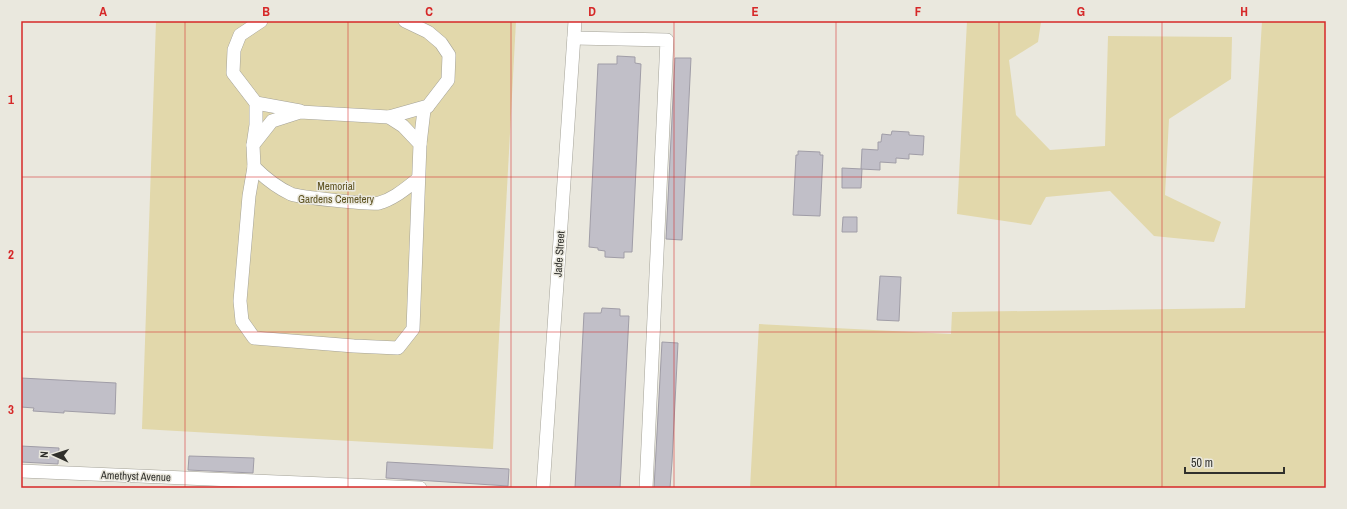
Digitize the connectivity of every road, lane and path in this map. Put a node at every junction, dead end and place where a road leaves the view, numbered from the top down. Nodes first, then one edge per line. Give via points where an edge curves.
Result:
1 (261, 21) edge
2 (405, 21) edge
3 (575, 21) edge
4 (574, 38) junction
5 (256, 103) junction
6 (428, 106) junction
7 (300, 112) junction
8 (388, 117) junction
9 (420, 144) junction
10 (253, 145) junction
11 (254, 167) junction
12 (418, 179) junction
13 (21, 471) edge
14 (420, 488) edge
15 (543, 488) edge
16 (646, 488) edge

1 - 5 street via 240,35 234,50 234,73
2 - 6 street via 428,32 441,43 449,55 448,80
3 - 4 street, Jade Street
4 - 15 street, Jade Street
4 - 16 street via 667,40
5 - 7 street
5 - 10 street
6 - 8 street
6 - 9 street via 424,110
7 - 8 street
7 - 10 street via 272,121
8 - 9 street via 403,126
9 - 12 street
10 - 11 street
11 - 12 street via 268,181 292,195 378,204 399,194
11 - 12 street via 240,301 242,322 254,338 354,346 398,348 413,329
13 - 14 street, Amethyst Avenue

